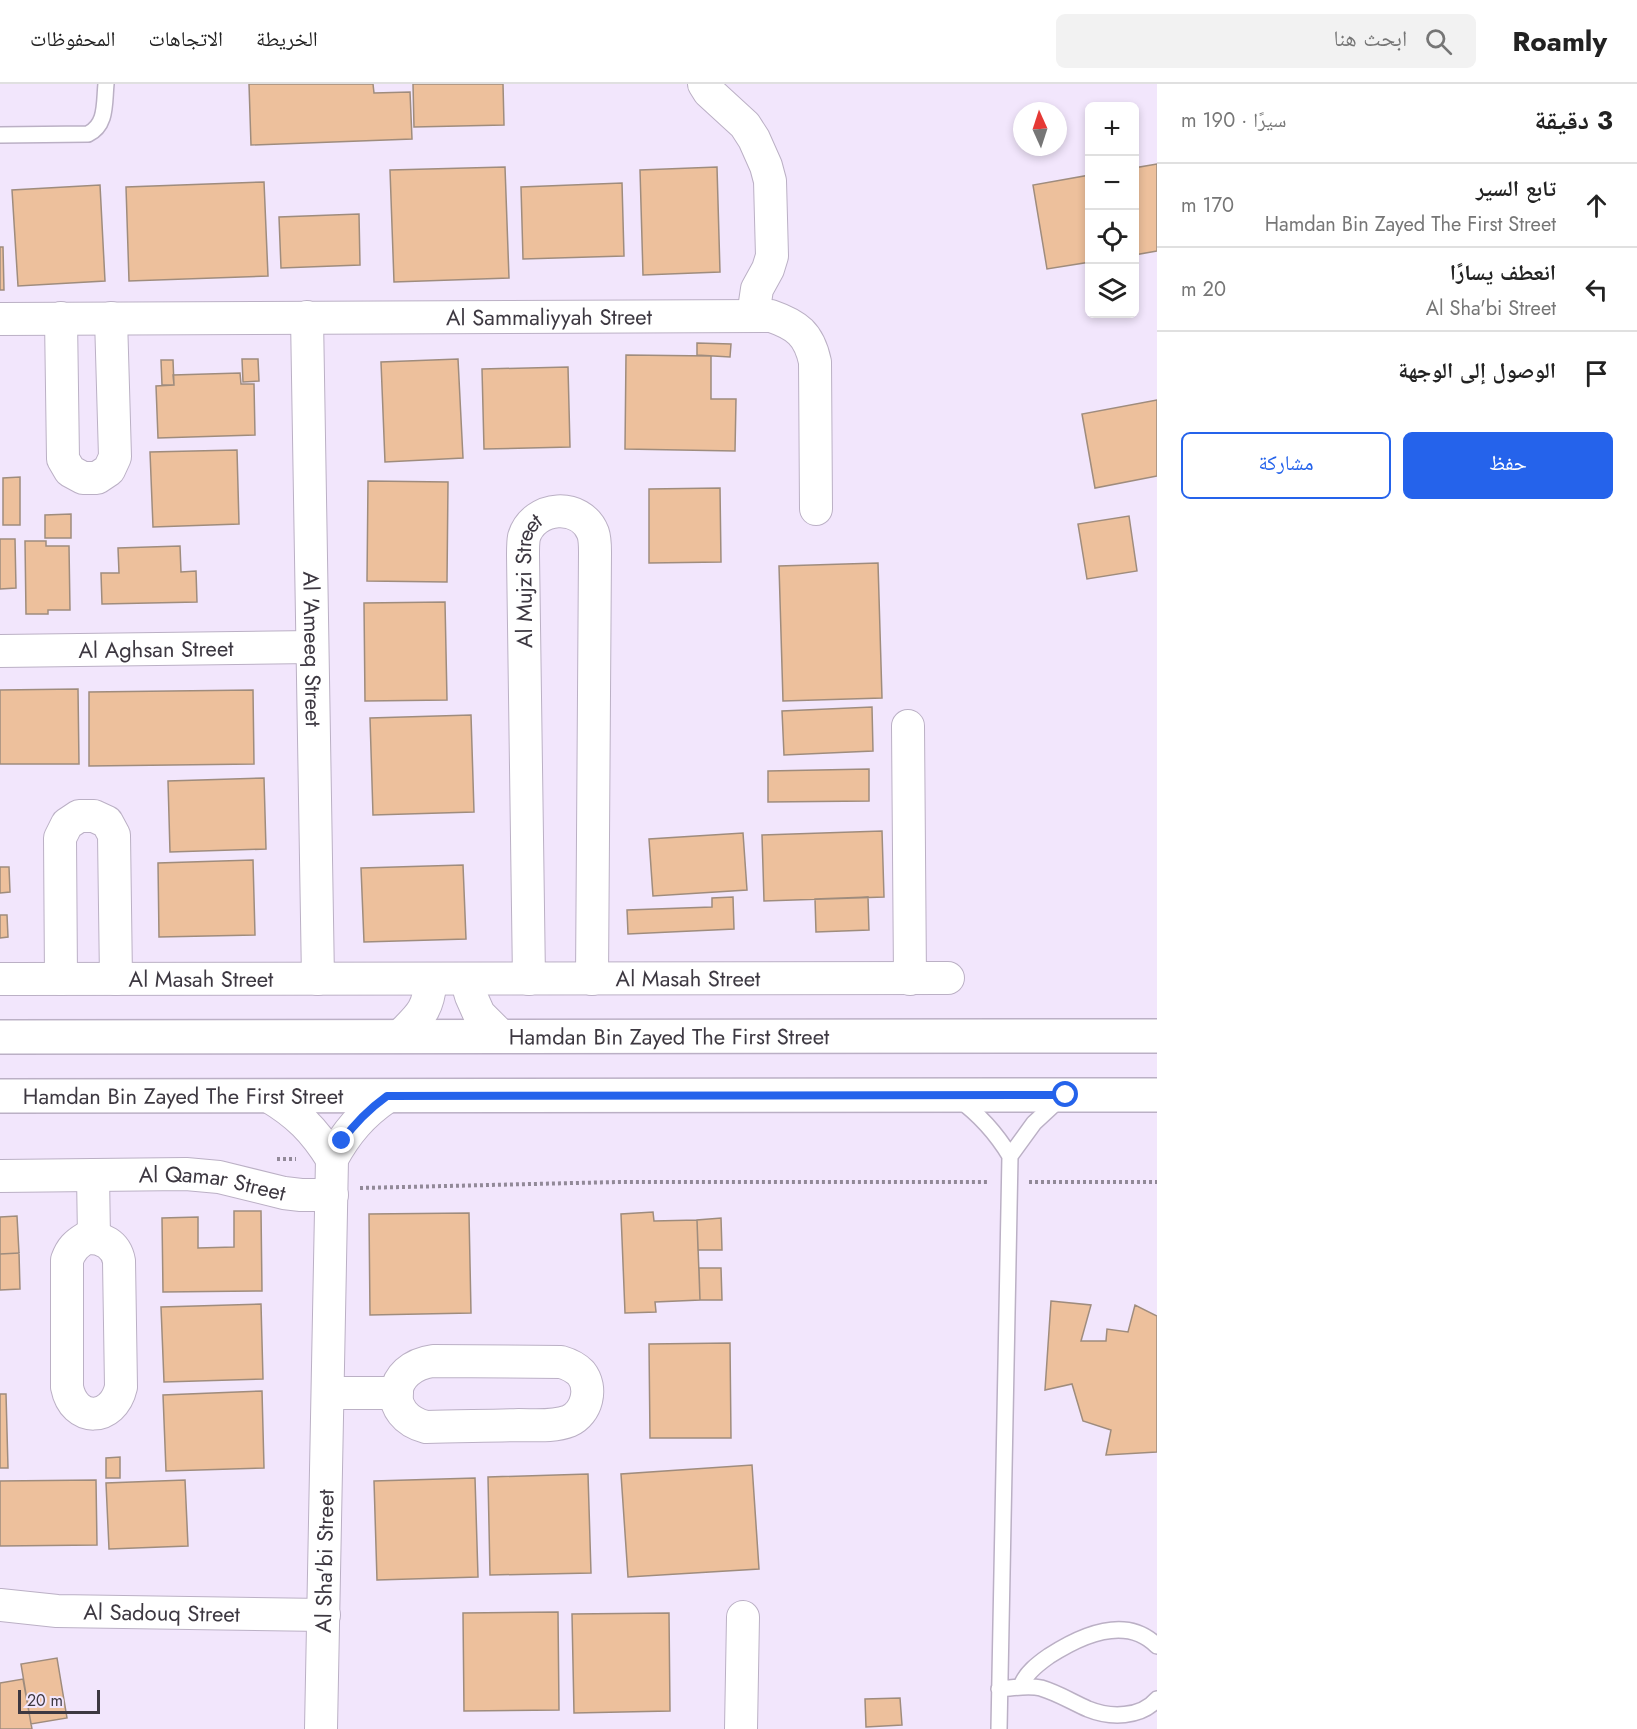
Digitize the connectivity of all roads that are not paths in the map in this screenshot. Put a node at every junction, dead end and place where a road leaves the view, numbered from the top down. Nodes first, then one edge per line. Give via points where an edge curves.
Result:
1 (106, 84) edge
2 (704, 84) edge
3 (0, 135) edge
4 (753, 316) junction
5 (307, 317) junction
6 (62, 318) junction
7 (111, 318) junction
8 (0, 319) edge
9 (816, 509) dead end
10 (312, 647) junction
11 (0, 651) edge
12 (909, 726) dead end
13 (948, 978) dead end
14 (0, 979) edge
15 (62, 979) junction
16 (116, 979) junction
17 (318, 979) junction
18 (431, 979) junction
19 (466, 979) junction
20 (529, 979) junction
21 (592, 979) junction
22 (910, 979) junction
23 (1157, 1036) edge
24 (0, 1037) edge
25 (399, 1037) junction
26 (502, 1037) junction
27 (1066, 1095) junction
28 (1157, 1095) edge
29 (0, 1096) edge
30 (268, 1096) junction
31 (387, 1096) junction
32 (954, 1096) junction
33 (1010, 1156) junction
34 (332, 1160) junction
35 (93, 1175) junction
36 (0, 1176) edge
37 (332, 1195) junction
38 (94, 1238) junction
39 (328, 1393) junction
40 (397, 1393) junction
41 (0, 1605) edge
42 (324, 1615) junction
43 (743, 1617) dead end
44 (1157, 1646) edge
45 (1022, 1687) junction
46 (999, 1689) junction
47 (1157, 1699) edge
48 (321, 1729) edge
49 (741, 1729) edge
50 (999, 1729) edge

1 - 3 lane via 102,120 88,134
2 - 4 street via 745,125 770,181 772,256 757,289
4 - 5 street, Al Sammaliyyah Street
4 - 9 street, Al Sammaliyyah Street via 771,316 788,322 812,347
5 - 7 street, Al Sammaliyyah Street
5 - 10 street, Al 'Ameeq Street
6 - 7 street, Al Sammaliyyah Street
6 - 7 street via 63,459 70,471 83,478 97,478 109,470 115,457
6 - 8 street, Al Sammaliyyah Street
10 - 11 street, Al Aghsan Street
10 - 17 street, Al 'Ameeq Street
12 - 22 street
13 - 22 street, Al Masah Street
14 - 15 street, Al Masah Street
15 - 16 street, Al Masah Street
15 - 16 street, Al Masah Street via 60,838 67,824 79,816 94,816 107,822 114,835
16 - 17 street, Al Masah Street
17 - 18 street, Al Masah Street
18 - 19 street, Al Masah Street
18 - 25 street via 423,1014
19 - 20 street, Al Masah Street
19 - 26 street via 479,1014
20 - 21 street, Al Masah Street
20 - 21 street, Al Mujzi Street via 524,537 533,521 549,512 567,511 584,519 594,534 596,552
21 - 22 street, Al Masah Street
23 - 26 main road, Hamdan Bin Zayed The First Street
24 - 25 main road, Hamdan Bin Zayed The First Street
25 - 26 main road, Hamdan Bin Zayed The First Street
27 - 28 main road, Hamdan Bin Zayed The First Street
27 - 32 main road, Hamdan Bin Zayed The First Street
27 - 33 lane via 1034,1123
29 - 30 main road, Hamdan Bin Zayed The First Street
30 - 31 main road, Hamdan Bin Zayed The First Street
30 - 34 street via 306,1122
31 - 32 main road, Hamdan Bin Zayed The First Street
31 - 34 street via 355,1124
32 - 33 lane via 986,1123
33 - 46 lane
34 - 37 street, Al Sha'bi Street
35 - 36 street, Al Qamar Street
35 - 37 street, Al Qamar Street via 186,1174 219,1177 284,1193
35 - 38 street
37 - 39 street, Al Sha'bi Street
38 - 38 street via 76,1244 68,1260 67,1387 74,1405 92,1414 112,1407 121,1387 119,1261 107,1241
39 - 40 street
39 - 42 street, Al Sha'bi Street
40 - 40 street via 401,1412 416,1425 426,1427 561,1423 580,1413 587,1393 580,1372 571,1365 550,1361 422,1362 404,1373
41 - 42 street, Al Sadouq Street via 57,1611
42 - 48 street, Al Sha'bi Street
43 - 49 street
44 - 45 lane via 1151,1639 1130,1631 1083,1636 1042,1661 1022,1682
45 - 46 lane
45 - 47 lane via 1052,1691 1105,1713 1133,1713
46 - 50 lane

